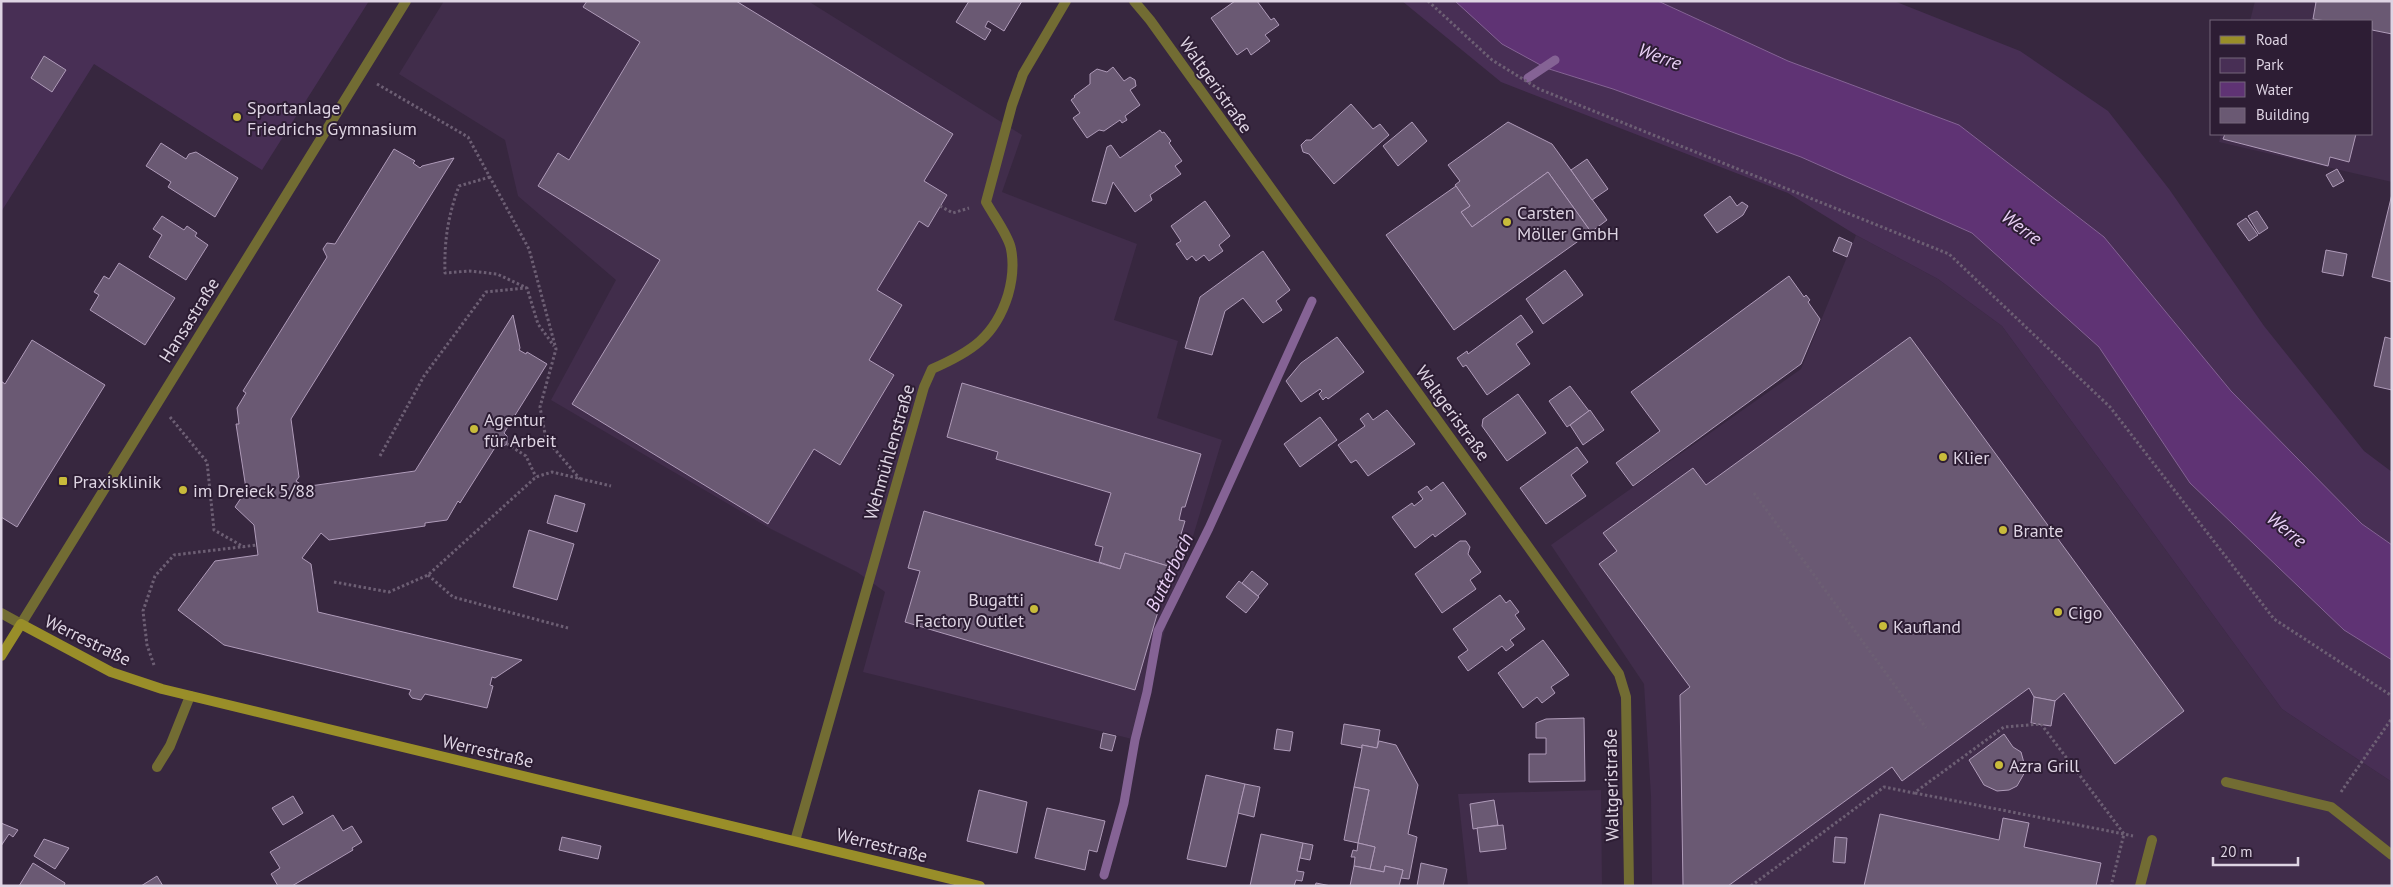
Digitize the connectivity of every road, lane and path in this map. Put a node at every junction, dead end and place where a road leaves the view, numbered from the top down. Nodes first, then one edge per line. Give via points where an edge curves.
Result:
1 (406, 1) edge
2 (1066, 1) edge
3 (1134, 1) edge
4 (1428, 1) edge
5 (360, 74) junction
6 (490, 177) junction
7 (986, 202) junction
8 (940, 206) dead end
9 (527, 288) junction
10 (556, 349) junction
11 (158, 401) junction
12 (506, 444) dead end
13 (380, 456) dead end
14 (536, 477) junction
15 (580, 479) junction
16 (611, 486) dead end
17 (1754, 493) dead end
18 (257, 545) dead end
19 (245, 548) junction
20 (428, 576) junction
21 (334, 582) dead end
22 (1, 613) edge
23 (21, 624) junction
24 (568, 628) dead end
25 (1, 656) edge
26 (162, 689) junction
27 (190, 696) junction
28 (2392, 696) edge
29 (2392, 718) edge
30 (1926, 728) dead end
31 (157, 767) dead end
32 (2226, 782) dead end
33 (1914, 793) junction
34 (2331, 806) junction
35 (2124, 834) junction
36 (2152, 840) dead end
37 (795, 841) junction
38 (2392, 855) edge
39 (980, 886) edge
40 (1629, 886) edge
41 (1751, 886) edge
42 (2111, 886) edge
43 (2140, 886) edge

1 - 5 street, Hansastraße
2 - 7 street via 1023,74
3 - 40 street, Waltgeristraße via 1619,674 1626,697
4 - 28 path via 1492,60 1540,89 1949,254 2110,408 2274,619
5 - 6 path via 468,137
5 - 11 street, Hansastraße
6 - 9 path via 459,186 444,242 444,273 497,274
6 - 10 path via 529,249
7 - 8 path via 953,213
7 - 37 street, Wehmühlenstraße via 1011,249 1012,280 1004,309 981,342 932,369 924,387
9 - 10 path via 538,324
9 - 13 path via 486,292 424,376
10 - 15 path via 540,407 546,439
11 - 19 path via 207,462 214,530
11 - 23 street, Hansastraße
12 - 14 path via 526,456
14 - 15 path via 552,472
14 - 20 path
15 - 16 path
17 - 30 path
18 - 19 path
19 - 26 path via 174,555 155,576 143,611 147,645
20 - 21 path via 389,592
20 - 24 path via 453,597
22 - 23 street, Werrestraße
23 - 25 main road, Hansastraße
23 - 26 main road, Werrestraße via 111,672
26 - 27 main road, Werrestraße
27 - 31 street via 170,746
27 - 37 main road, Werrestraße
29 - 34 path
32 - 34 street
33 - 35 path
33 - 35 path via 2004,727 2041,724
33 - 41 path via 1884,787
34 - 38 street
35 - 42 path
36 - 43 street
37 - 39 main road, Werrestraße

